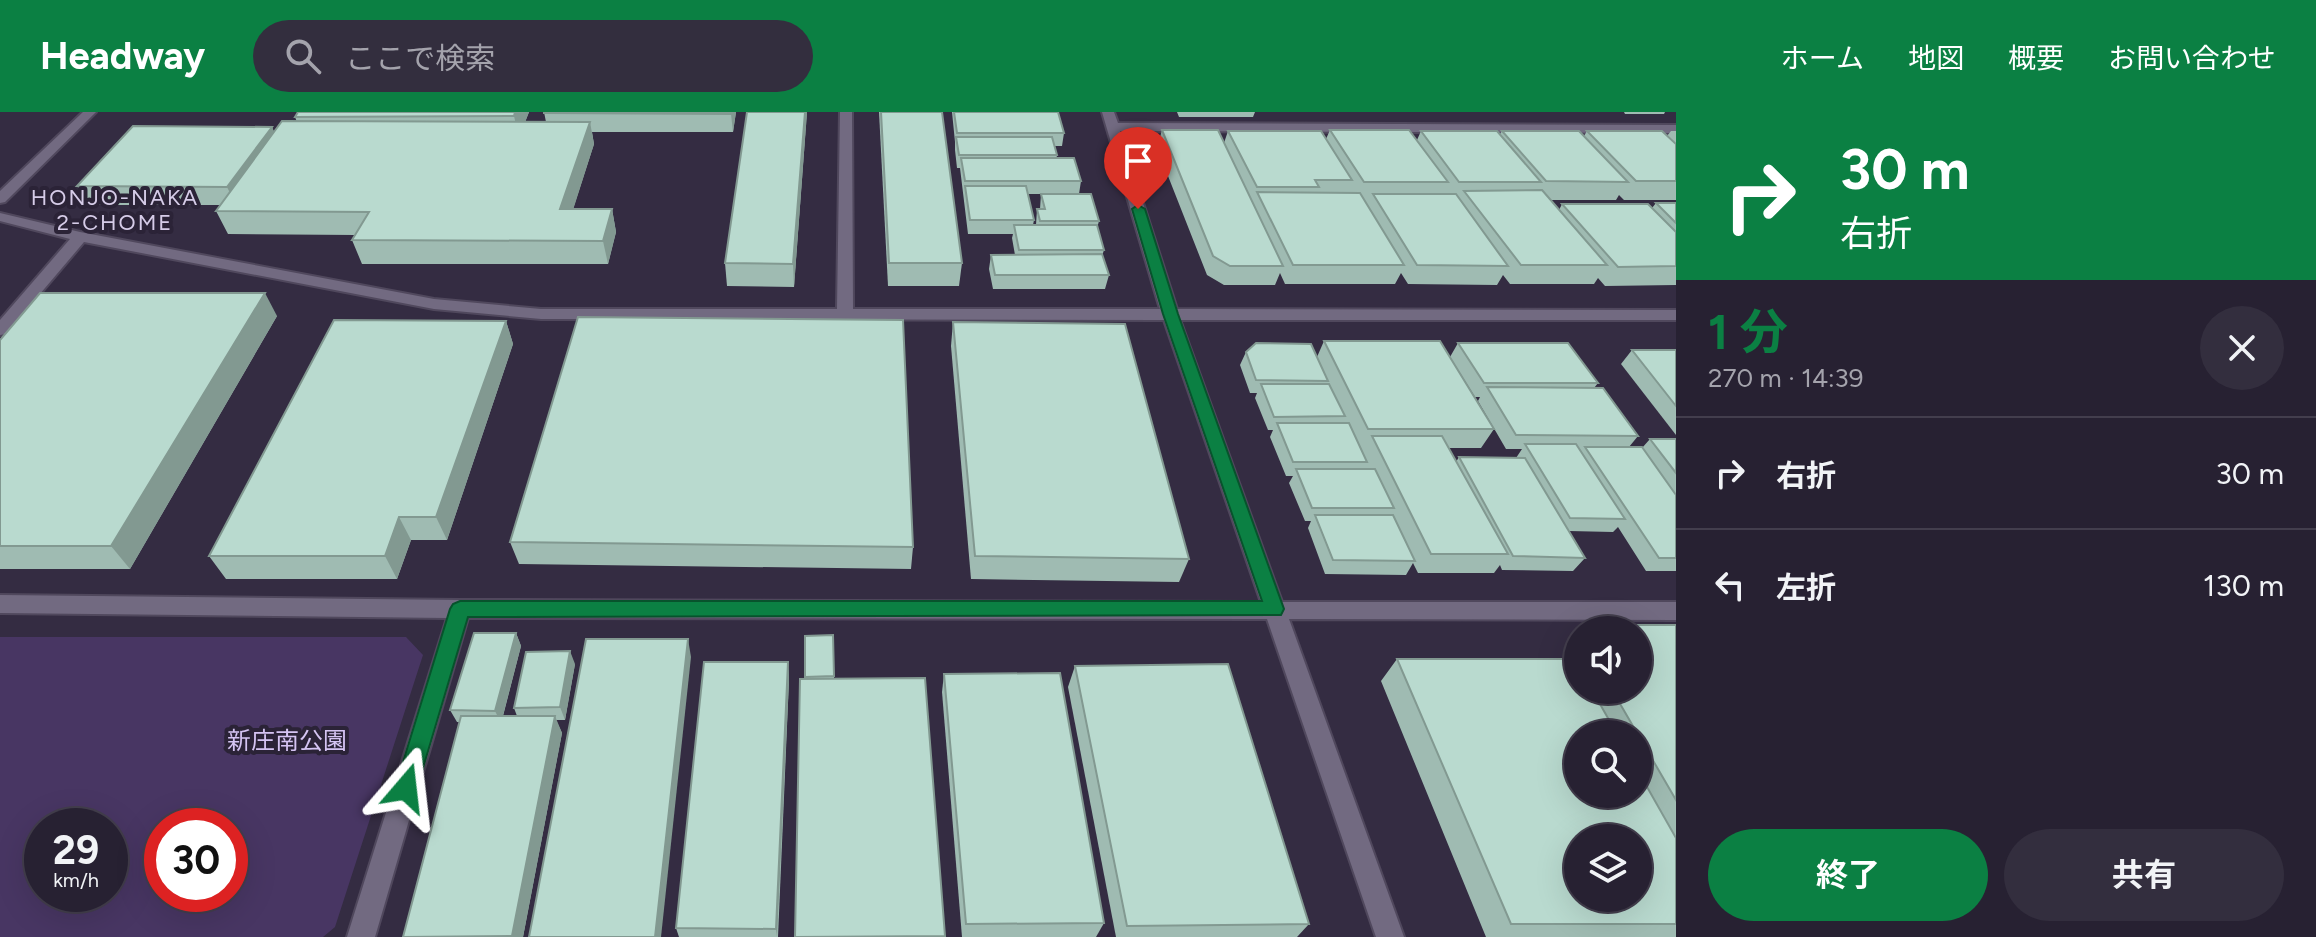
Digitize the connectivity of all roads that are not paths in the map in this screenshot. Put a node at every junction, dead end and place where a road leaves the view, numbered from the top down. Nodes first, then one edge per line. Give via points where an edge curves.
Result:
1 (90, 112) edge
2 (846, 112) edge
3 (1111, 120) edge
4 (1676, 129) edge
5 (0, 199) edge
6 (0, 217) edge
7 (80, 237) junction
8 (845, 314) junction
9 (1170, 314) junction
10 (1676, 315) edge
11 (0, 330) edge
12 (0, 604) edge
13 (460, 609) junction
14 (1274, 609) junction
15 (1676, 611) edge
16 (361, 937) edge
17 (1390, 937) edge

1 - 5 street
2 - 8 street
3 - 4 street
3 - 9 street
6 - 7 street
7 - 8 street via 434,304 541,314
7 - 11 street
8 - 9 street
9 - 10 street
9 - 14 street
12 - 13 street
13 - 14 street
13 - 16 street
14 - 15 street
14 - 17 street

